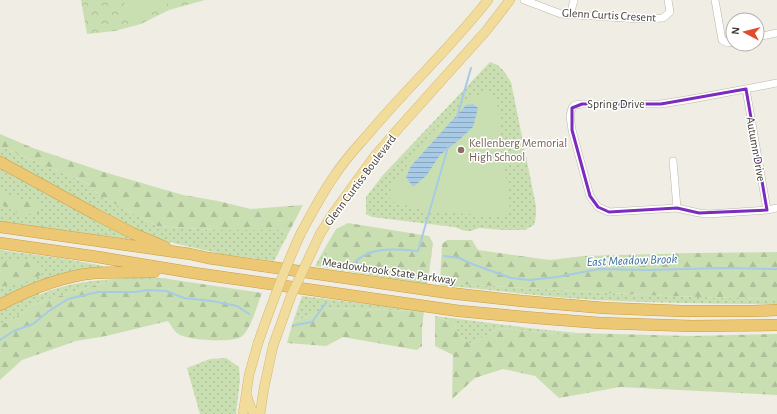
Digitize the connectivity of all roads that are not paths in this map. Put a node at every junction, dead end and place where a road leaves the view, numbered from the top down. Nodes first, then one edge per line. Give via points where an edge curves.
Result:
1 (488, 0) edge
2 (510, 0) edge
3 (524, 0) edge
4 (574, 0) edge
5 (668, 0) edge
6 (715, 0) edge
7 (570, 15) junction
8 (777, 33) edge
9 (765, 35) edge
10 (725, 42) edge
11 (777, 83) edge
12 (746, 89) junction
13 (673, 161) dead end
14 (0, 162) edge
15 (677, 208) junction
16 (777, 208) edge
17 (766, 210) junction
18 (0, 227) edge
19 (0, 243) edge
20 (174, 252) junction
21 (172, 270) junction
22 (0, 305) edge
23 (777, 310) edge
24 (777, 325) edge
25 (246, 393) junction
26 (243, 414) edge
27 (254, 414) edge
28 (260, 414) edge

1 - 25 main road, Glenn Curtiss Boulevard, bridge via 355,149 319,199 279,282 258,343
2 - 28 main road, Glenn Curtiss Boulevard, bridge via 486,31 374,157 320,234 291,296 273,346
3 - 7 street, Glenn Curtis Cresent
4 - 7 street
5 - 7 street, Glenn Curtis Cresent via 670,12 663,18
6 - 10 street via 722,40
8 - 9 street
11 - 12 street, Spring Drive
12 - 15 street, Spring Drive via 661,104 575,104 572,108 572,130 590,196 598,207 609,212
12 - 17 street, Autumn Drive
13 - 15 street
14 - 20 highway via 94,214
15 - 17 street, Spring Drive via 709,214
16 - 17 street, Spring Drive
18 - 20 highway, Meadowbrook State Parkway
19 - 21 highway
20 - 23 highway, Meadowbrook State Parkway via 522,302 682,311
21 - 22 highway via 94,274 64,279
21 - 24 highway via 451,310 536,318 684,326
25 - 26 main road, Glenn Curtiss Boulevard
25 - 27 main road

